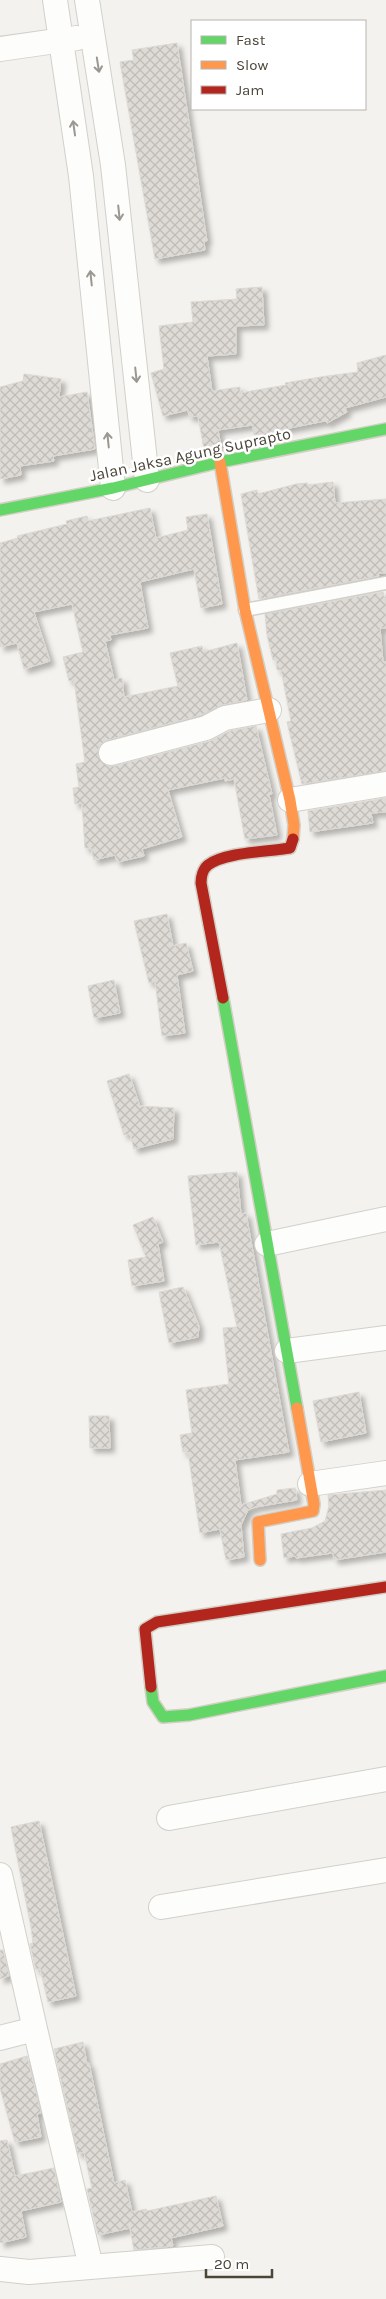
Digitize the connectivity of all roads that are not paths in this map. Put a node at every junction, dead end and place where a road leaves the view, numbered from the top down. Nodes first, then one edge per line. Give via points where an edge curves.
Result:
1 (55, 0) edge
2 (87, 0) edge
3 (93, 36) junction
4 (62, 40) junction
5 (0, 49) edge
6 (131, 326) junction
7 (97, 329) junction
8 (386, 429) edge
9 (220, 462) junction
10 (147, 480) junction
11 (113, 488) junction
12 (0, 510) edge
13 (386, 583) edge
14 (245, 610) junction
15 (269, 710) junction
16 (111, 753) dead end
17 (386, 784) edge
18 (290, 800) junction
19 (386, 1219) edge
20 (267, 1244) junction
21 (386, 1338) edge
22 (287, 1352) junction
23 (386, 1473) edge
24 (310, 1484) junction
25 (260, 1560) dead end
26 (386, 1587) edge
27 (386, 1676) edge
28 (386, 1779) edge
29 (170, 1818) dead end
30 (386, 1870) edge
31 (0, 1875) edge
32 (161, 1907) dead end
33 (7, 1931) edge
34 (35, 2029) junction
35 (0, 2038) edge
36 (212, 2257) dead end
37 (91, 2267) junction
38 (0, 2269) edge

1 - 4 street
2 - 3 street
3 - 4 street
3 -> 6 street via 113,165
4 - 5 street
7 -> 4 street via 81,176
6 - 7 street
6 -> 10 street
11 -> 7 street
8 - 9 street, Jalan Jaksa Agung Suprapto
9 - 10 street, Jalan Jaksa Agung Suprapto
9 - 14 street
10 - 11 street, Jalan Jaksa Agung Suprapto
11 - 12 street, Jalan Jaksa Agung Suprapto
13 - 14 lane
14 - 15 street
15 - 16 street via 225,718 206,728
15 - 18 street
17 - 18 street
18 - 20 street via 294,837 290,848 222,859 209,865 202,874 201,883
19 - 20 street
20 - 22 street
21 - 22 street
22 - 24 street
23 - 24 street
24 - 25 street via 314,1508 310,1513 257,1524
26 - 27 street via 182,1617 157,1622 145,1629 152,1702 163,1716 189,1715
28 - 29 street
30 - 32 street
31 - 33 street
33 - 34 street
34 - 35 street
34 - 37 street
36 - 37 street
37 - 38 street via 29,2272

